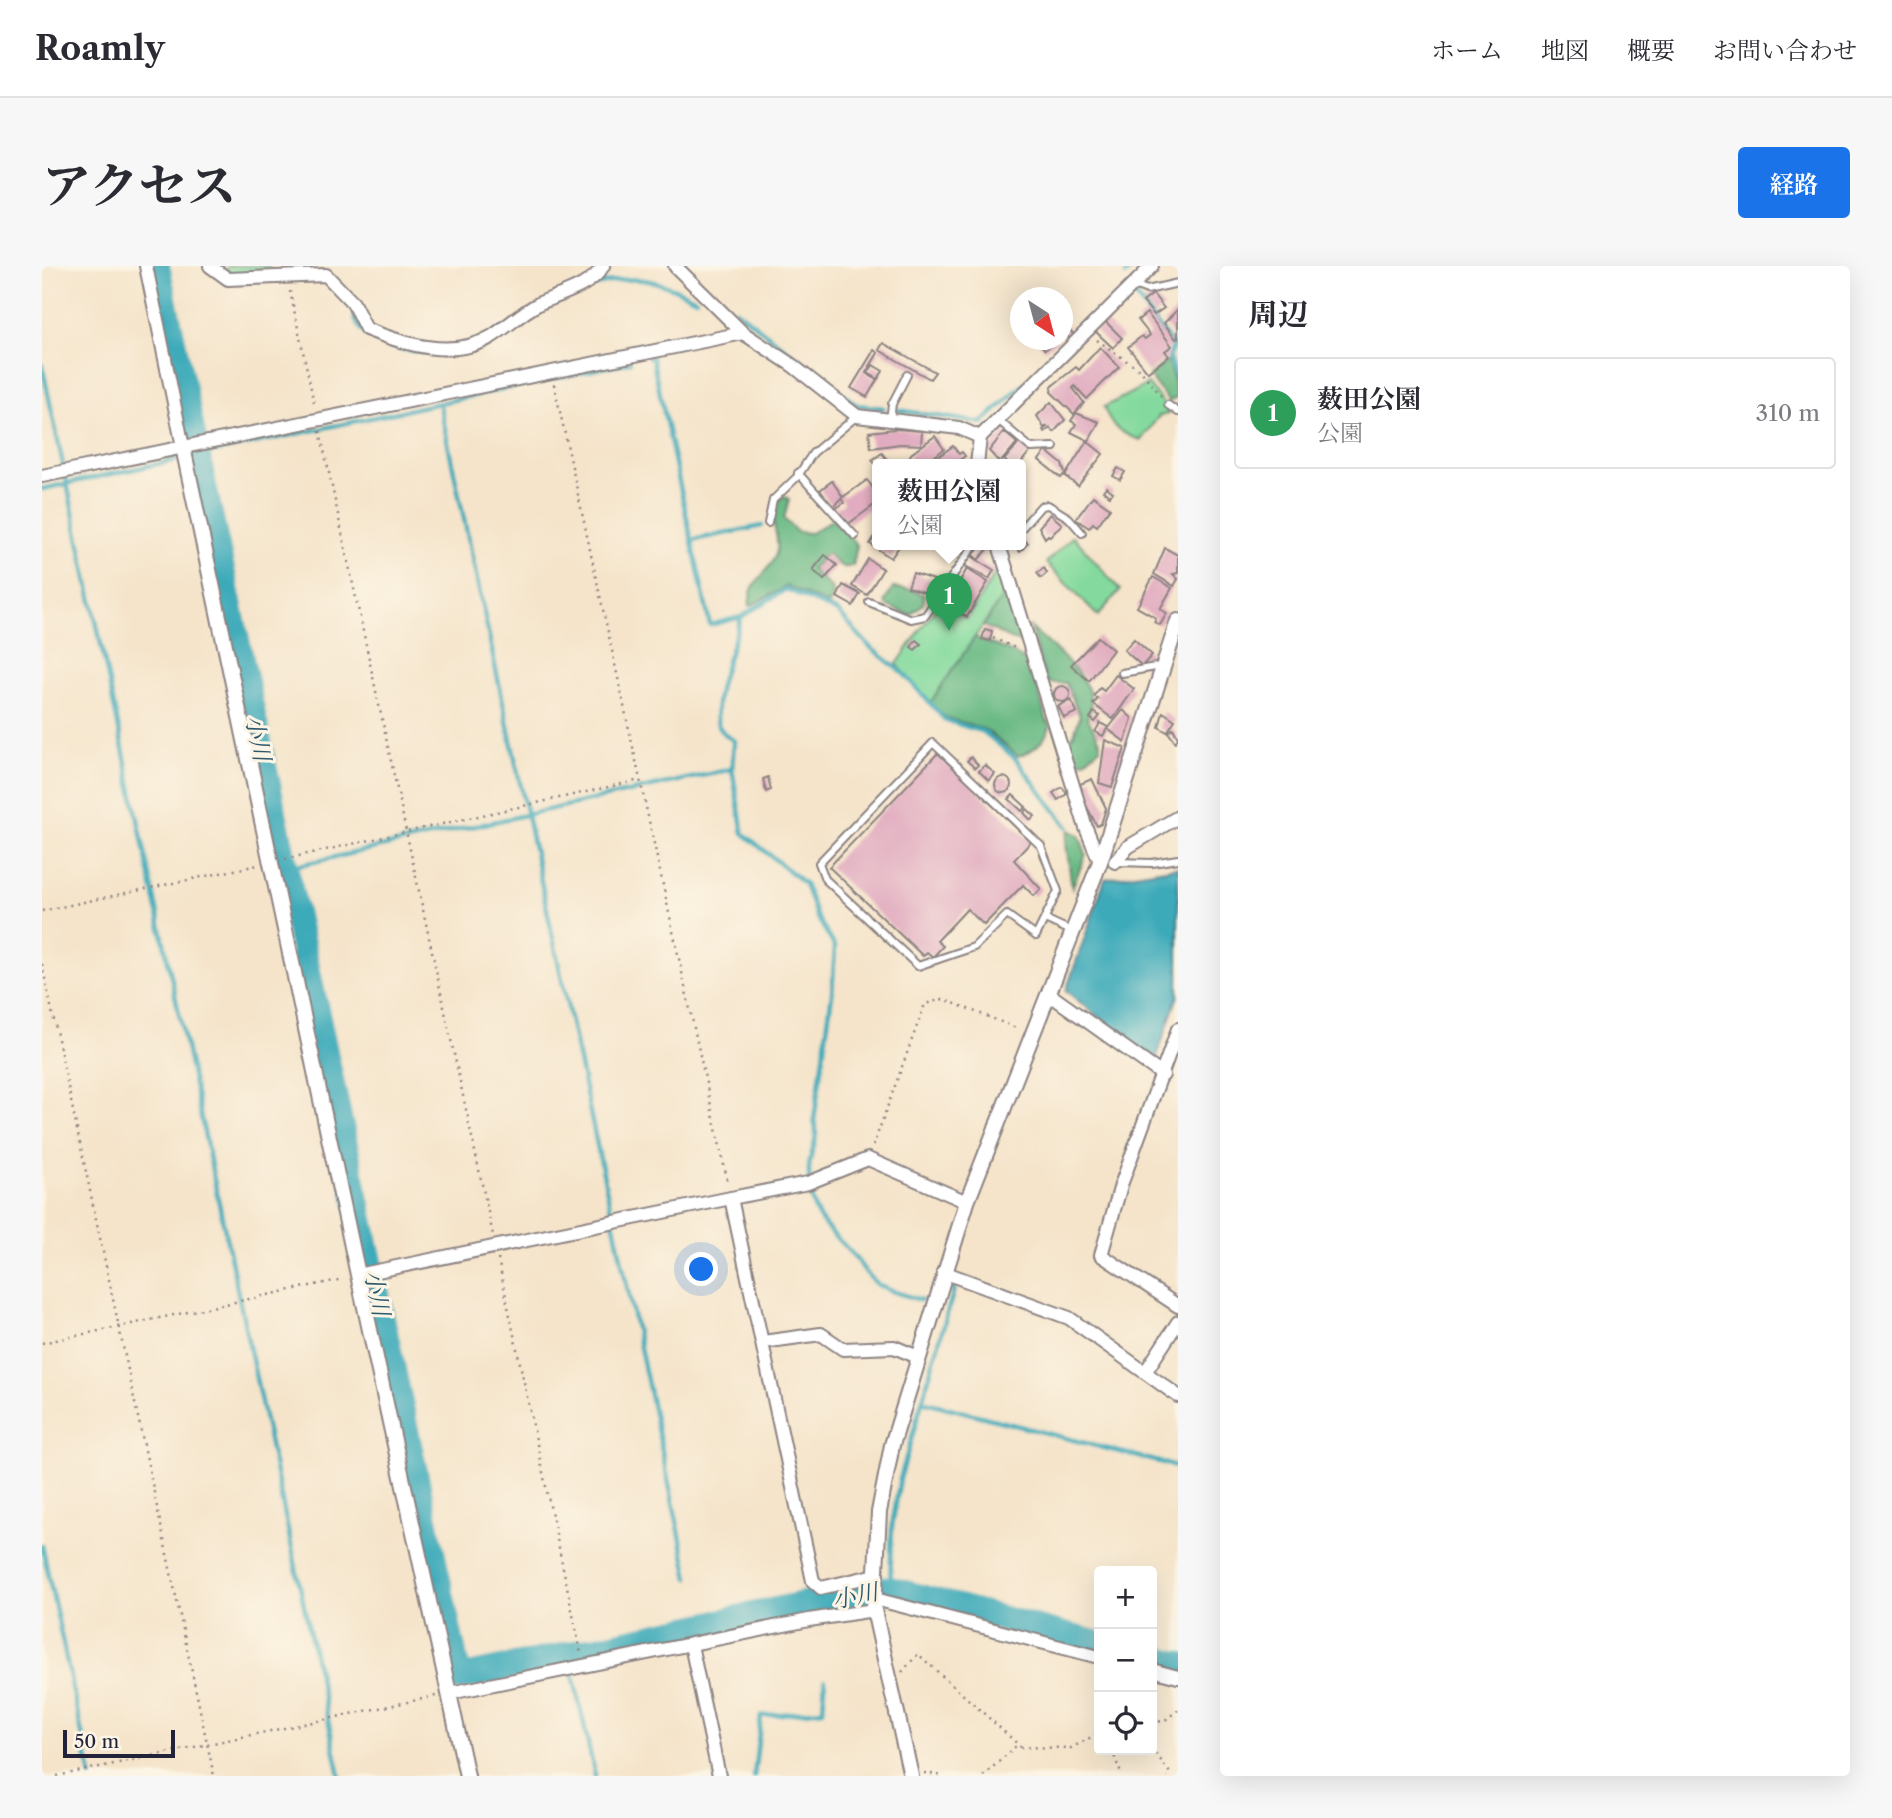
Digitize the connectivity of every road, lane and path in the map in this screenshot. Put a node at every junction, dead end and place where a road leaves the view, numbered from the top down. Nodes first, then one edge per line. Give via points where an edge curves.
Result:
1 (146, 266) edge
2 (211, 266) edge
3 (603, 266) edge
4 (675, 266) edge
5 (1152, 266) edge
6 (287, 275) junction
7 (1178, 283) edge
8 (1134, 285) junction
9 (1087, 331) junction
10 (743, 333) junction
11 (552, 374) junction
12 (907, 375) dead end
13 (1168, 405) joint
14 (1178, 412) edge
15 (856, 416) junction
16 (998, 419) junction
17 (317, 420) junction
18 (890, 420) junction
19 (980, 437) junction
20 (183, 447) junction
21 (1054, 447) dead end
22 (978, 459) edge
23 (798, 472) junction
24 (42, 476) edge
25 (768, 523) dead end
26 (1026, 523) edge
27 (1082, 533) dead end
28 (855, 536) dead end
29 (971, 550) edge
30 (1001, 552) edge
31 (869, 602) dead end
32 (1178, 621) edge
33 (992, 638) dead end
34 (1033, 656) junction
35 (1163, 666) junction
36 (1122, 673) dead end
37 (640, 780) junction
38 (1178, 817) edge
39 (405, 832) junction
40 (1178, 859) edge
41 (272, 862) junction
42 (1100, 862) junction
43 (1115, 862) junction
44 (42, 911) edge
45 (1045, 919) junction
46 (1073, 932) junction
47 (42, 964) edge
48 (1049, 994) junction
49 (1178, 1029) edge
50 (1032, 1034) junction
51 (1163, 1075) junction
52 (868, 1159) junction
53 (731, 1198) junction
54 (967, 1202) junction
55 (495, 1246) junction
56 (943, 1272) junction
57 (358, 1275) junction
58 (1178, 1306) edge
59 (1178, 1322) edge
60 (119, 1326) junction
61 (763, 1342) junction
62 (42, 1343) edge
63 (918, 1357) junction
64 (1146, 1371) junction
65 (1178, 1396) edge
66 (876, 1577) junction
67 (875, 1602) junction
68 (691, 1645) junction
69 (1094, 1656) edge
70 (584, 1667) junction
71 (1157, 1671) edge
72 (1178, 1676) edge
73 (888, 1679) junction
74 (450, 1693) junction
75 (1178, 1710) edge
76 (1157, 1722) edge
77 (1094, 1736) edge
78 (207, 1744) junction
79 (1021, 1747) junction
80 (1114, 1755) edge
81 (1157, 1755) edge
82 (911, 1775) edge
83 (57, 1776) edge
84 (214, 1776) edge
85 (467, 1776) edge
86 (719, 1776) edge
87 (944, 1776) edge
88 (983, 1776) edge
89 (1122, 1776) edge
90 (1167, 1776) edge

1 - 20 street
2 - 6 street via 228,279
3 - 6 street via 597,277 533,307 489,338 467,346 436,347 408,345 366,329 353,303 326,275
4 - 10 street
5 - 8 street
6 - 17 path
7 - 8 lane via 1147,289
8 - 9 street
9 - 13 path via 1141,371
9 - 16 street
10 - 11 street
10 - 15 street
11 - 17 street
11 - 37 path
12 - 18 lane via 892,404
13 - 14 lane
15 - 18 street
15 - 23 lane
16 - 19 street
16 - 21 lane via 1031,448
17 - 20 street
17 - 39 path
18 - 19 street via 958,428
19 - 22 street
20 - 24 street
20 - 41 street
23 - 25 lane via 774,500
23 - 28 lane
26 - 27 lane via 1041,506 1048,505
29 - 31 lane via 925,616 911,619
30 - 34 street
32 - 35 street
33 - 34 path
34 - 42 street
35 - 36 lane
35 - 42 street
37 - 39 path
37 - 53 path
38 - 43 street via 1128,847
39 - 41 path
39 - 55 path
40 - 43 lane
41 - 44 path
41 - 57 street
42 - 43 lane
42 - 46 street
45 - 45 lane via 1058,891 1041,846 933,743 819,863 825,879 918,967 974,947 1007,915 1036,936
45 - 46 lane
46 - 48 street
47 - 60 path
48 - 50 street
48 - 51 street
49 - 51 street
50 - 52 path via 943,999 925,1004
50 - 54 street
51 - 58 street via 1121,1185 1101,1255
52 - 53 street via 808,1183
52 - 54 street
53 - 55 street
53 - 61 street
54 - 56 street
55 - 57 street
55 - 70 path
56 - 63 street
56 - 64 street via 1069,1318
57 - 60 path
57 - 74 street
59 - 64 street
60 - 62 path
60 - 78 path
61 - 63 street via 821,1334 843,1349 894,1347
61 - 66 street via 813,1581 821,1588
63 - 66 street via 892,1445 879,1512
64 - 65 street
66 - 67 street
67 - 68 street
67 - 69 street
67 - 73 street
68 - 70 street
68 - 86 street
70 - 74 street
71 - 72 street
73 - 79 path via 898,1678 918,1654
73 - 82 street
74 - 78 path
74 - 85 street
75 - 76 path
77 - 79 path via 1070,1748
78 - 83 path
78 - 84 path
79 - 88 path via 1007,1753
80 - 89 path
81 - 90 path via 1170,1773
82 - 87 path via 928,1772

